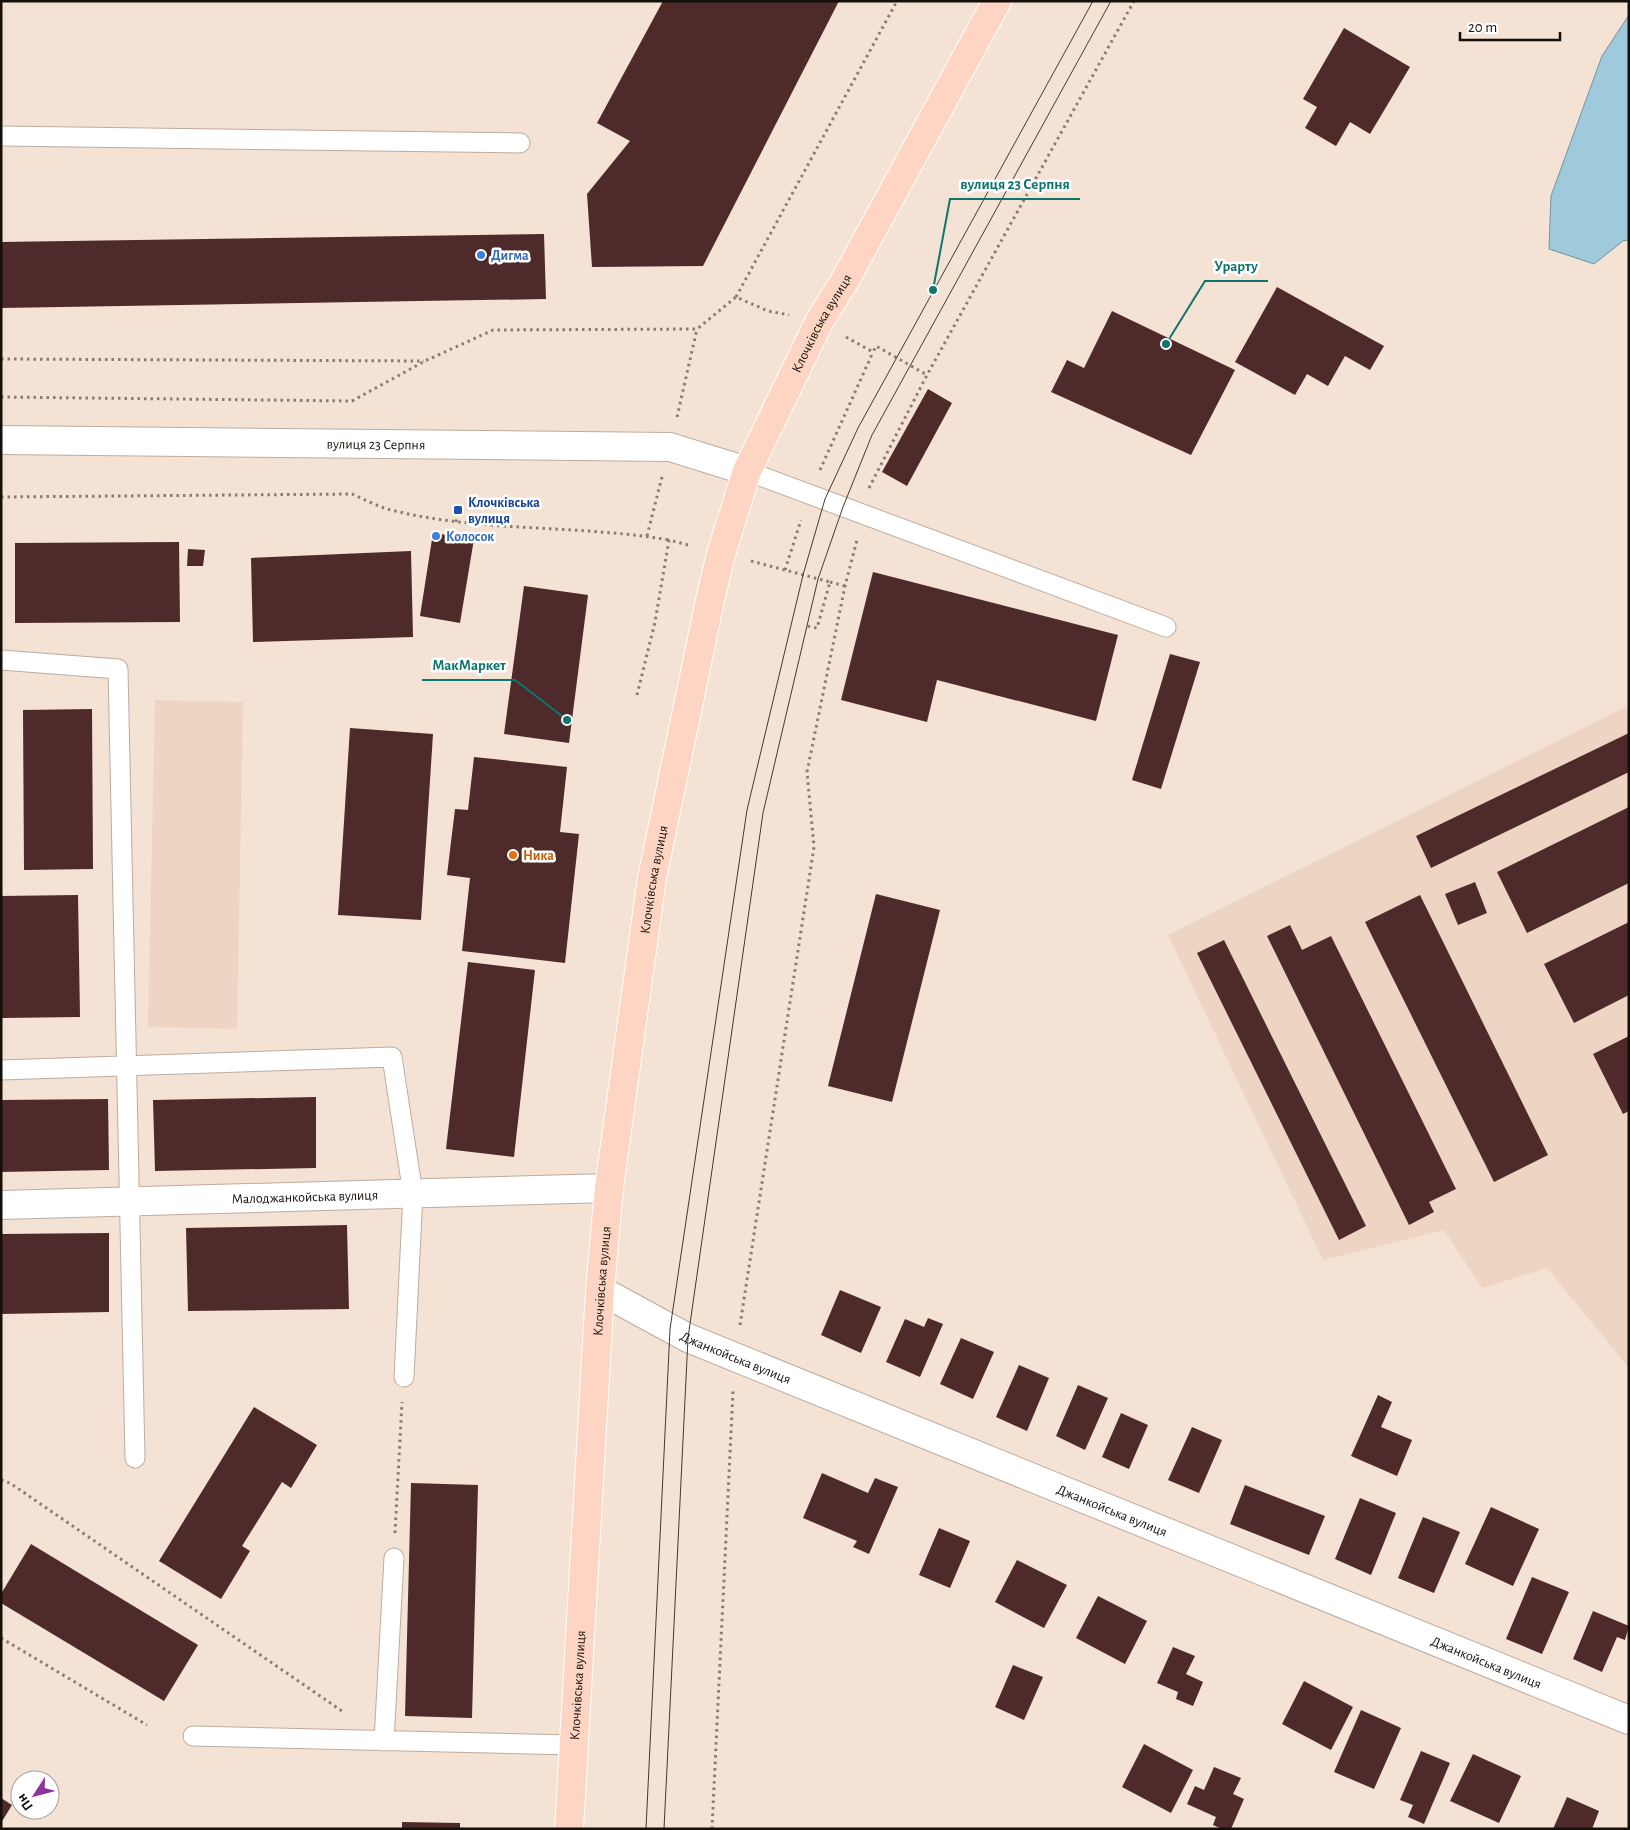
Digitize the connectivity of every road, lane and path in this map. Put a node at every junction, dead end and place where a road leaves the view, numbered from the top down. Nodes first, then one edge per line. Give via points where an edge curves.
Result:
1 (896, 1) edge
2 (997, 1) edge
3 (1134, 1) edge
4 (1, 136) edge
5 (520, 143) dead end
6 (736, 297) junction
7 (819, 322) junction
8 (873, 352) junction
9 (1, 359) edge
10 (425, 361) junction
11 (927, 375) junction
12 (1, 397) edge
13 (1, 440) edge
14 (747, 471) junction
15 (810, 493) junction
16 (1, 497) edge
17 (458, 510) dead end
18 (864, 514) junction
19 (456, 522) junction
20 (669, 540) dead end
21 (785, 570) dead end
22 (830, 582) dead end
23 (845, 586) junction
24 (1166, 627) dead end
25 (1, 660) edge
26 (126, 1066) junction
27 (1, 1070) edge
28 (609, 1188) junction
29 (413, 1194) junction
30 (128, 1202) junction
31 (1, 1205) edge
32 (600, 1290) junction
33 (735, 1357) junction
34 (404, 1376) joint
35 (135, 1458) dead end
36 (1, 1480) edge
37 (394, 1558) joint
38 (1, 1638) edge
39 (344, 1713) dead end
40 (1629, 1720) edge
41 (147, 1725) dead end
42 (193, 1736) dead end
43 (384, 1741) junction
44 (573, 1745) junction
45 (569, 1829) edge
46 (712, 1829) edge

1 - 6 path
2 - 7 main road, Клочківська вулиця
3 - 11 path
4 - 5 lane
6 - 7 path via 768,311
6 - 10 path via 697,329 493,330
7 - 8 path
7 - 14 main road, Клочківська вулиця
8 - 11 path via 876,346
8 - 15 path
9 - 10 path
10 - 12 path via 352,401
11 - 18 path via 870,482
13 - 14 street, вулиця 23 Серпня via 670,447
14 - 15 lane
14 - 28 main road, Клочківська вулиця via 712,591 652,878
15 - 18 lane
15 - 21 path
16 - 19 path via 352,494 386,508
17 - 19 path
18 - 23 path
18 - 24 lane
19 - 20 path via 566,528
22 - 23 path
23 - 33 path via 807,772 814,847
25 - 26 lane via 118,669
26 - 27 lane
26 - 29 lane via 392,1057
26 - 30 lane
28 - 29 street, Малоджанкойська вулиця
28 - 32 main road, Клочківська вулиця
29 - 30 street, Малоджанкойська вулиця
29 - 34 lane
30 - 31 street, Малоджанкойська вулиця
30 - 35 lane
32 - 33 street, Джанкойська вулиця via 670,1329
32 - 44 main road, Клочківська вулиця
33 - 40 street, Джанкойська вулиця
33 - 46 path
34 - 37 path
36 - 39 path
37 - 43 lane
38 - 41 path
42 - 43 lane
43 - 44 lane
44 - 45 main road, Клочківська вулиця

